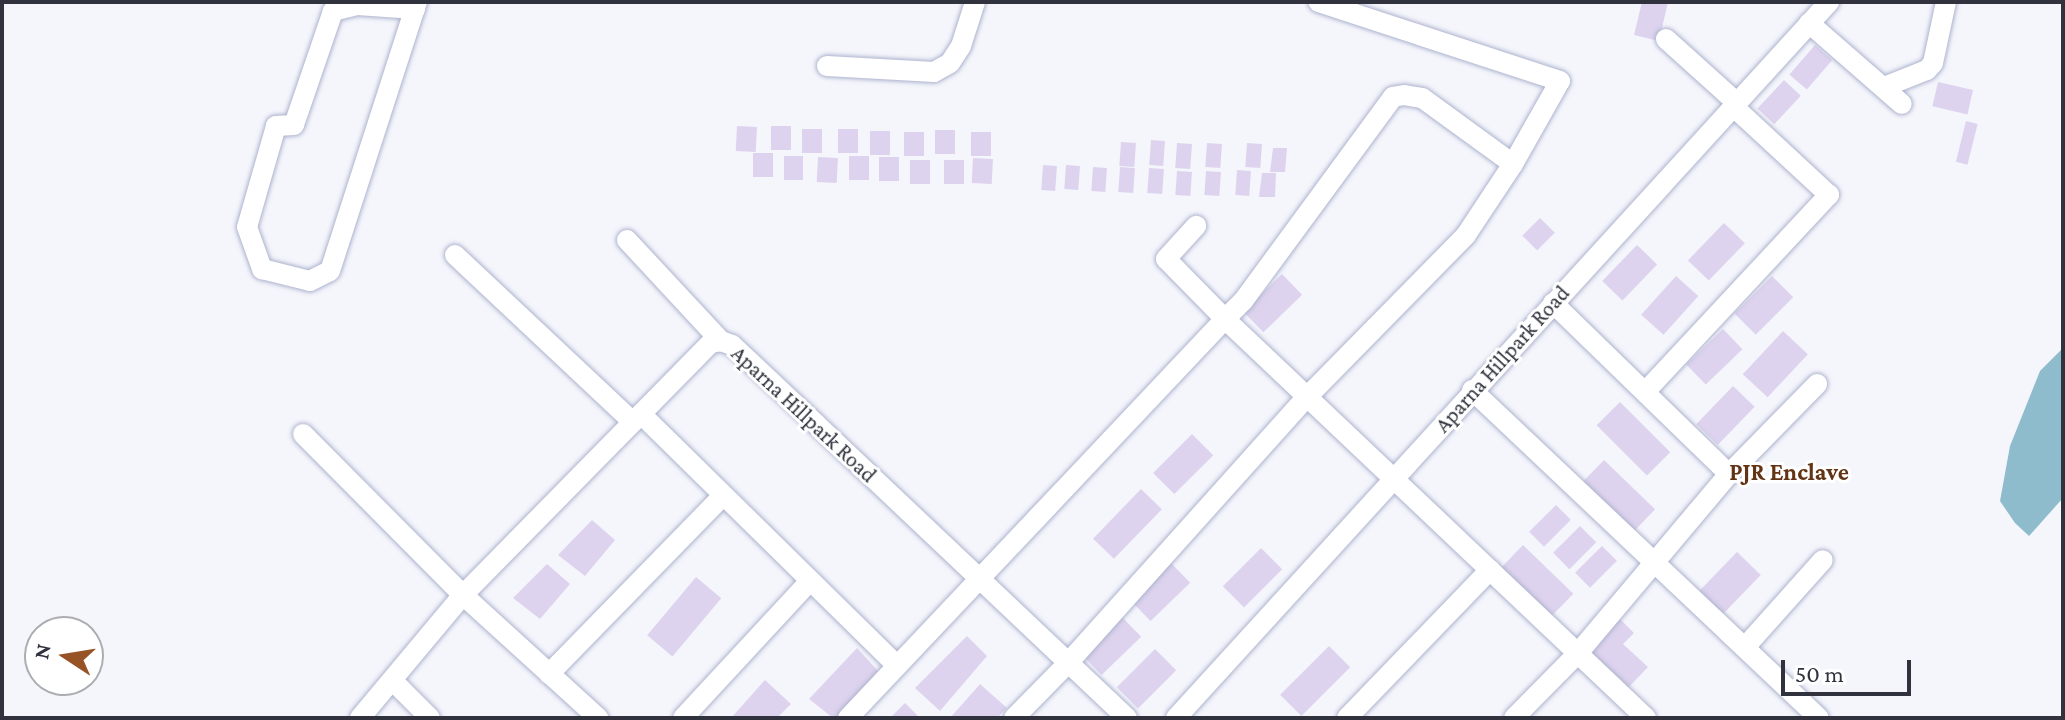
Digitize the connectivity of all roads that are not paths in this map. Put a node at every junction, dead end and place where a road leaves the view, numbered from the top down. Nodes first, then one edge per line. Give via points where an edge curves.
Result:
1 (975, 2) edge
2 (1319, 2) edge
3 (1829, 2) edge
4 (1946, 2) edge
5 (416, 5) edge
6 (1809, 23) junction
7 (1666, 39) dead end
8 (827, 66) dead end
9 (1884, 87) junction
10 (1902, 104) dead end
11 (1736, 105) junction
12 (1513, 164) junction
13 (1196, 226) dead end
14 (627, 240) dead end
15 (455, 255) dead end
16 (1553, 303) junction
17 (1225, 319) junction
18 (721, 341) junction
19 (1817, 384) dead end
20 (1472, 390) junction
21 (1645, 392) junction
22 (1306, 398) junction
23 (637, 418) junction
24 (303, 434) dead end
25 (1729, 474) junction
26 (1395, 479) junction
27 (723, 496) junction
28 (1823, 560) dead end
29 (1654, 562) junction
30 (1490, 570) junction
31 (980, 580) junction
32 (810, 581) junction
33 (463, 595) junction
34 (1746, 646) junction
35 (1579, 652) junction
36 (1068, 663) junction
37 (897, 666) junction
38 (549, 674) junction
39 (393, 681) junction
40 (360, 718) edge
41 (430, 718) edge
42 (598, 718) edge
43 (683, 718) edge
44 (848, 718) edge
45 (1014, 718) edge
46 (1127, 718) edge
47 (1176, 718) edge
48 (1347, 718) edge
49 (1514, 718) edge
50 (1646, 718) edge
51 (1819, 718) edge

1 - 8 street via 961,46 950,63 934,72
2 - 12 street via 1560,81
3 - 6 street, Aparna Hillpark Road
4 - 9 street via 1933,63
5 - 5 street via 330,271 310,281 262,269 247,227 276,126 294,125 333,11 357,5
6 - 9 street
6 - 11 street, Aparna Hillpark Road
7 - 11 street
9 - 10 street
11 - 16 street, Aparna Hillpark Road
11 - 21 street via 1829,195
12 - 17 street via 1422,98 1393,97
12 - 22 street via 1466,235
13 - 17 street via 1166,259
14 - 18 street
15 - 23 street
16 - 20 street, Aparna Hillpark Road
16 - 21 street
17 - 22 street
17 - 31 street
18 - 23 street, Aparna Hillpark Road via 711,343
18 - 31 street, Aparna Hillpark Road via 732,345
19 - 25 street
20 - 26 street, Aparna Hillpark Road
20 - 29 street
21 - 25 street
22 - 26 street
22 - 36 street
23 - 27 street
23 - 33 street, Aparna Hillpark Road
24 - 33 street
25 - 29 street
26 - 30 street
26 - 47 street, Aparna Hillpark Road
27 - 32 street
27 - 38 street
28 - 34 street
29 - 34 street
29 - 35 street
30 - 35 street
30 - 48 street
31 - 36 street, Aparna Hillpark Road
31 - 37 street
32 - 37 street
32 - 43 street
33 - 38 street
33 - 39 street, Aparna Hillpark Road
34 - 51 street
35 - 49 street
35 - 50 street
36 - 45 street
36 - 46 street, Aparna Hillpark Road
37 - 44 street
38 - 42 street
39 - 40 street, Aparna Hillpark Road
39 - 41 street

